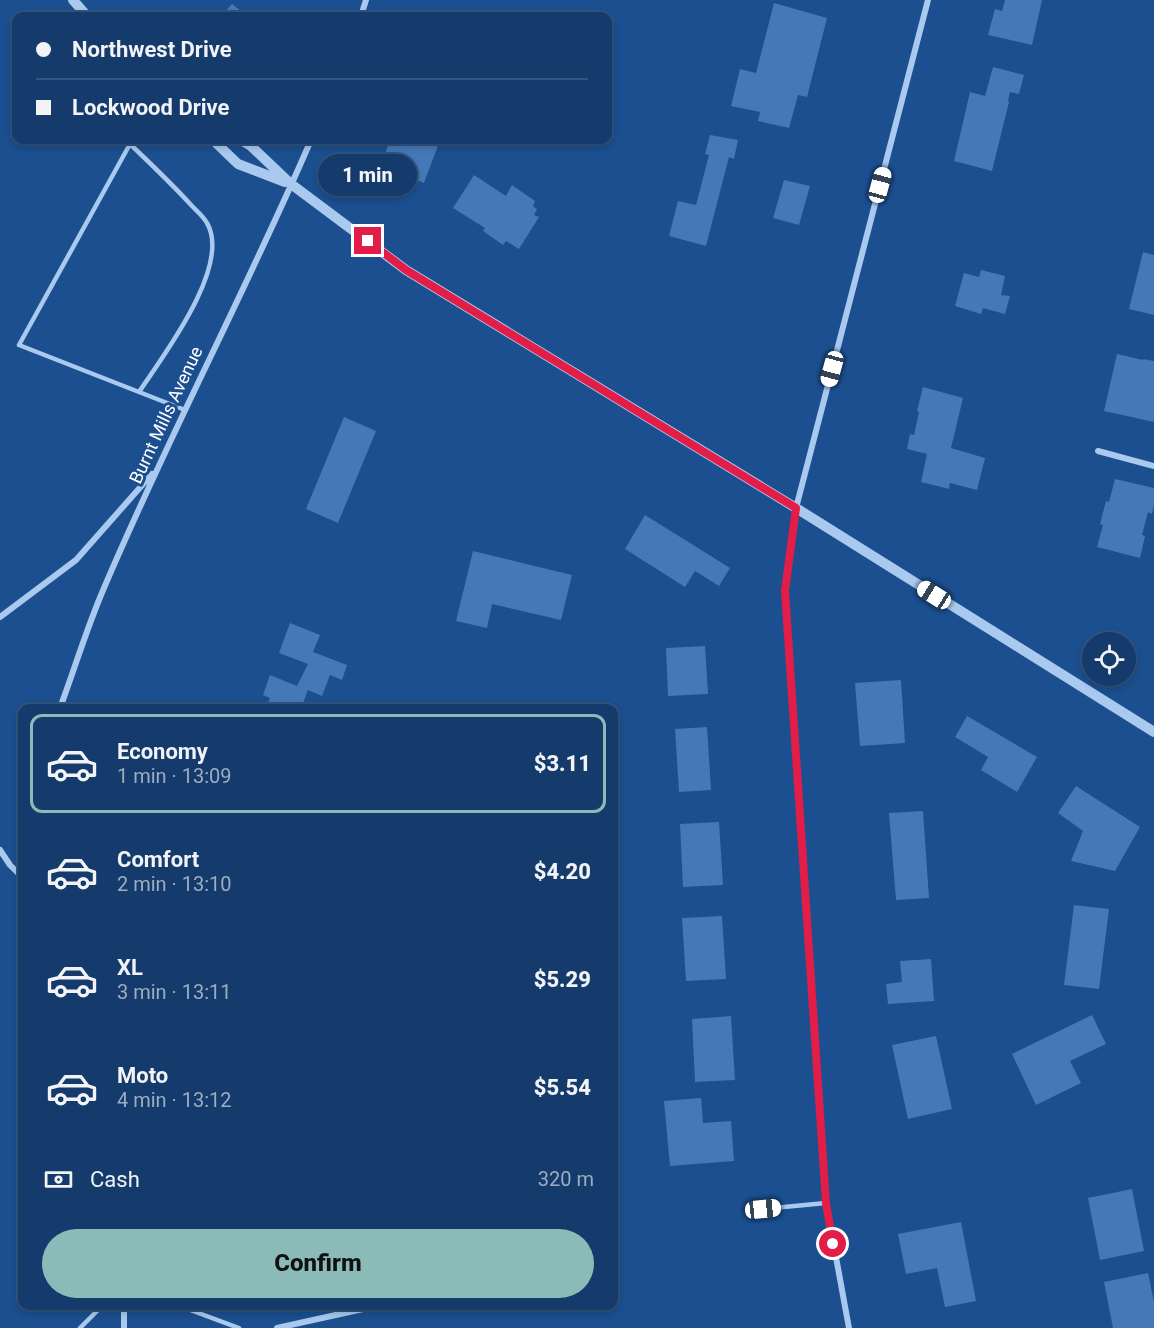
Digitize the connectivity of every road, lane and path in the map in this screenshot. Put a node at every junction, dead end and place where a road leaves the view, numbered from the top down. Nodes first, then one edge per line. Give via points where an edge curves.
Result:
1 (73, 0) edge
2 (928, 0) edge
3 (84, 12) edge
4 (217, 144) edge
5 (248, 144) edge
6 (309, 144) edge
7 (291, 184) junction
8 (139, 392) junction
9 (184, 410) junction
10 (1098, 451) dead end
11 (1154, 466) edge
12 (156, 469) junction
13 (796, 508) junction
14 (0, 617) edge
15 (61, 704) edge
16 (1154, 732) edge
17 (0, 850) edge
18 (18, 873) edge
19 (826, 1203) junction
20 (763, 1209) dead end
21 (98, 1310) edge
22 (124, 1310) edge
23 (190, 1310) edge
24 (359, 1310) edge
25 (80, 1328) edge
26 (124, 1328) edge
27 (239, 1328) edge
28 (278, 1328) edge
29 (849, 1328) edge

1 - 3 street
2 - 13 street
4 - 7 street via 238,164
5 - 7 street
6 - 7 street, Burnt Mills Avenue
7 - 9 street, Burnt Mills Avenue
7 - 13 street via 406,270
8 - 8 lane via 190,315 209,270 213,242 208,223 130,144 19,345
8 - 9 lane
9 - 12 street, Burnt Mills Avenue
10 - 11 street
12 - 14 street via 76,561
12 - 15 street, Burnt Mills Avenue via 103,590
13 - 16 street
13 - 19 street via 785,591
17 - 18 street
19 - 20 lane
19 - 29 street
21 - 25 lane
22 - 26 street
23 - 27 lane
24 - 28 street

